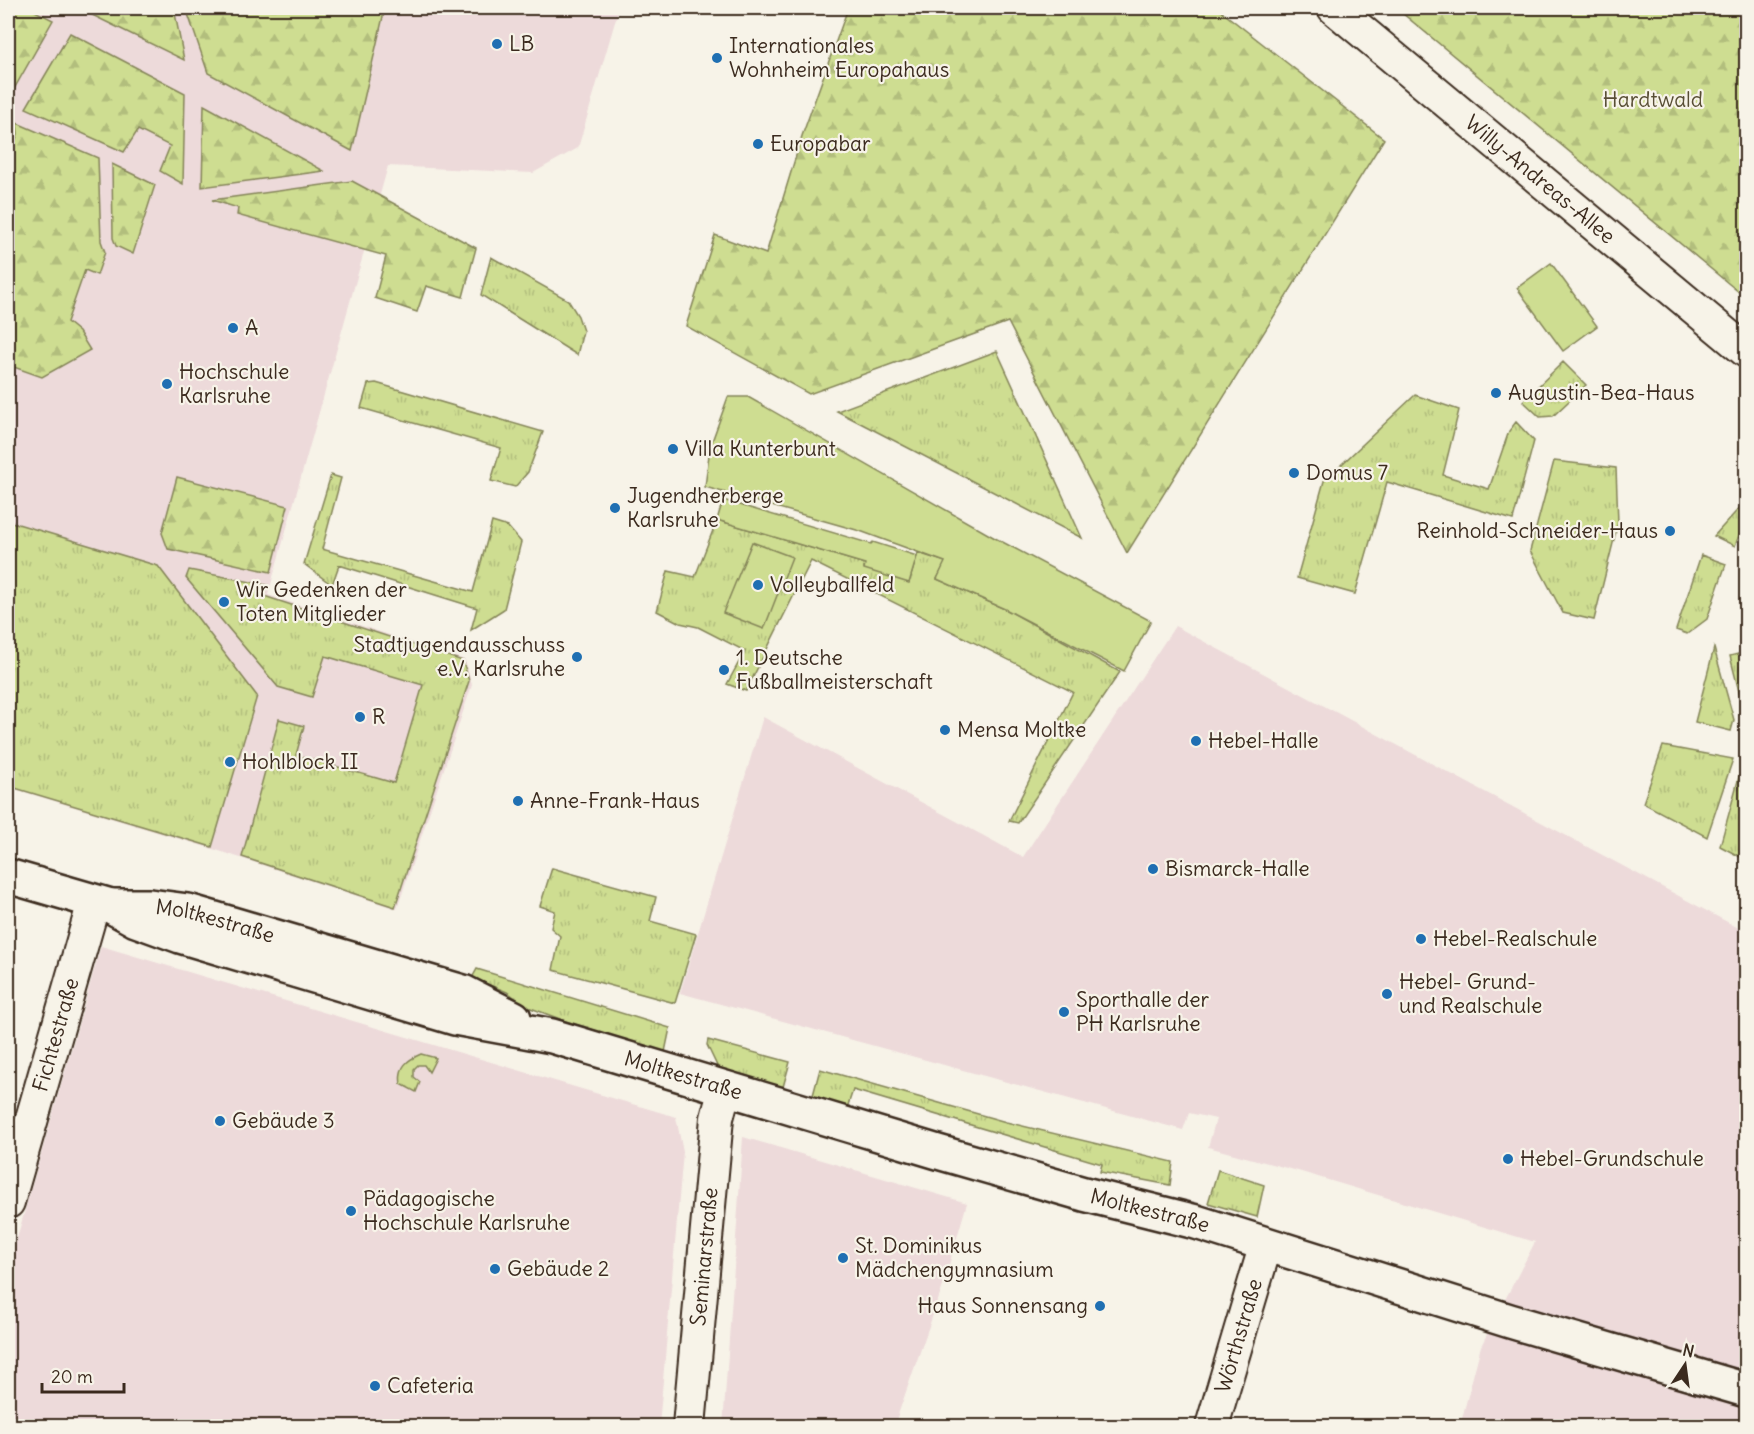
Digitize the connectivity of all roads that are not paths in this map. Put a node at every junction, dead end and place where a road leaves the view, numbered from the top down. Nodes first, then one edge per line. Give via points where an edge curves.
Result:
1 (1334, 8) edge
2 (1746, 351) edge
3 (8, 876) edge
4 (102, 904) junction
5 (721, 1103) junction
6 (8, 1202) edge
7 (1266, 1244) junction
8 (1746, 1390) edge
9 (689, 1426) edge
10 (1212, 1426) edge

1 - 2 street, Willy-Andreas-Allee
3 - 4 main road, Moltkestraße
4 - 5 main road, Moltkestraße via 188,911 463,993 552,1036
4 - 6 street, Fichtestraße
5 - 7 main road, Moltkestraße via 1196,1222
5 - 9 street, Seminarstraße
7 - 8 main road, Moltkestraße
7 - 10 street, Wörthstraße

